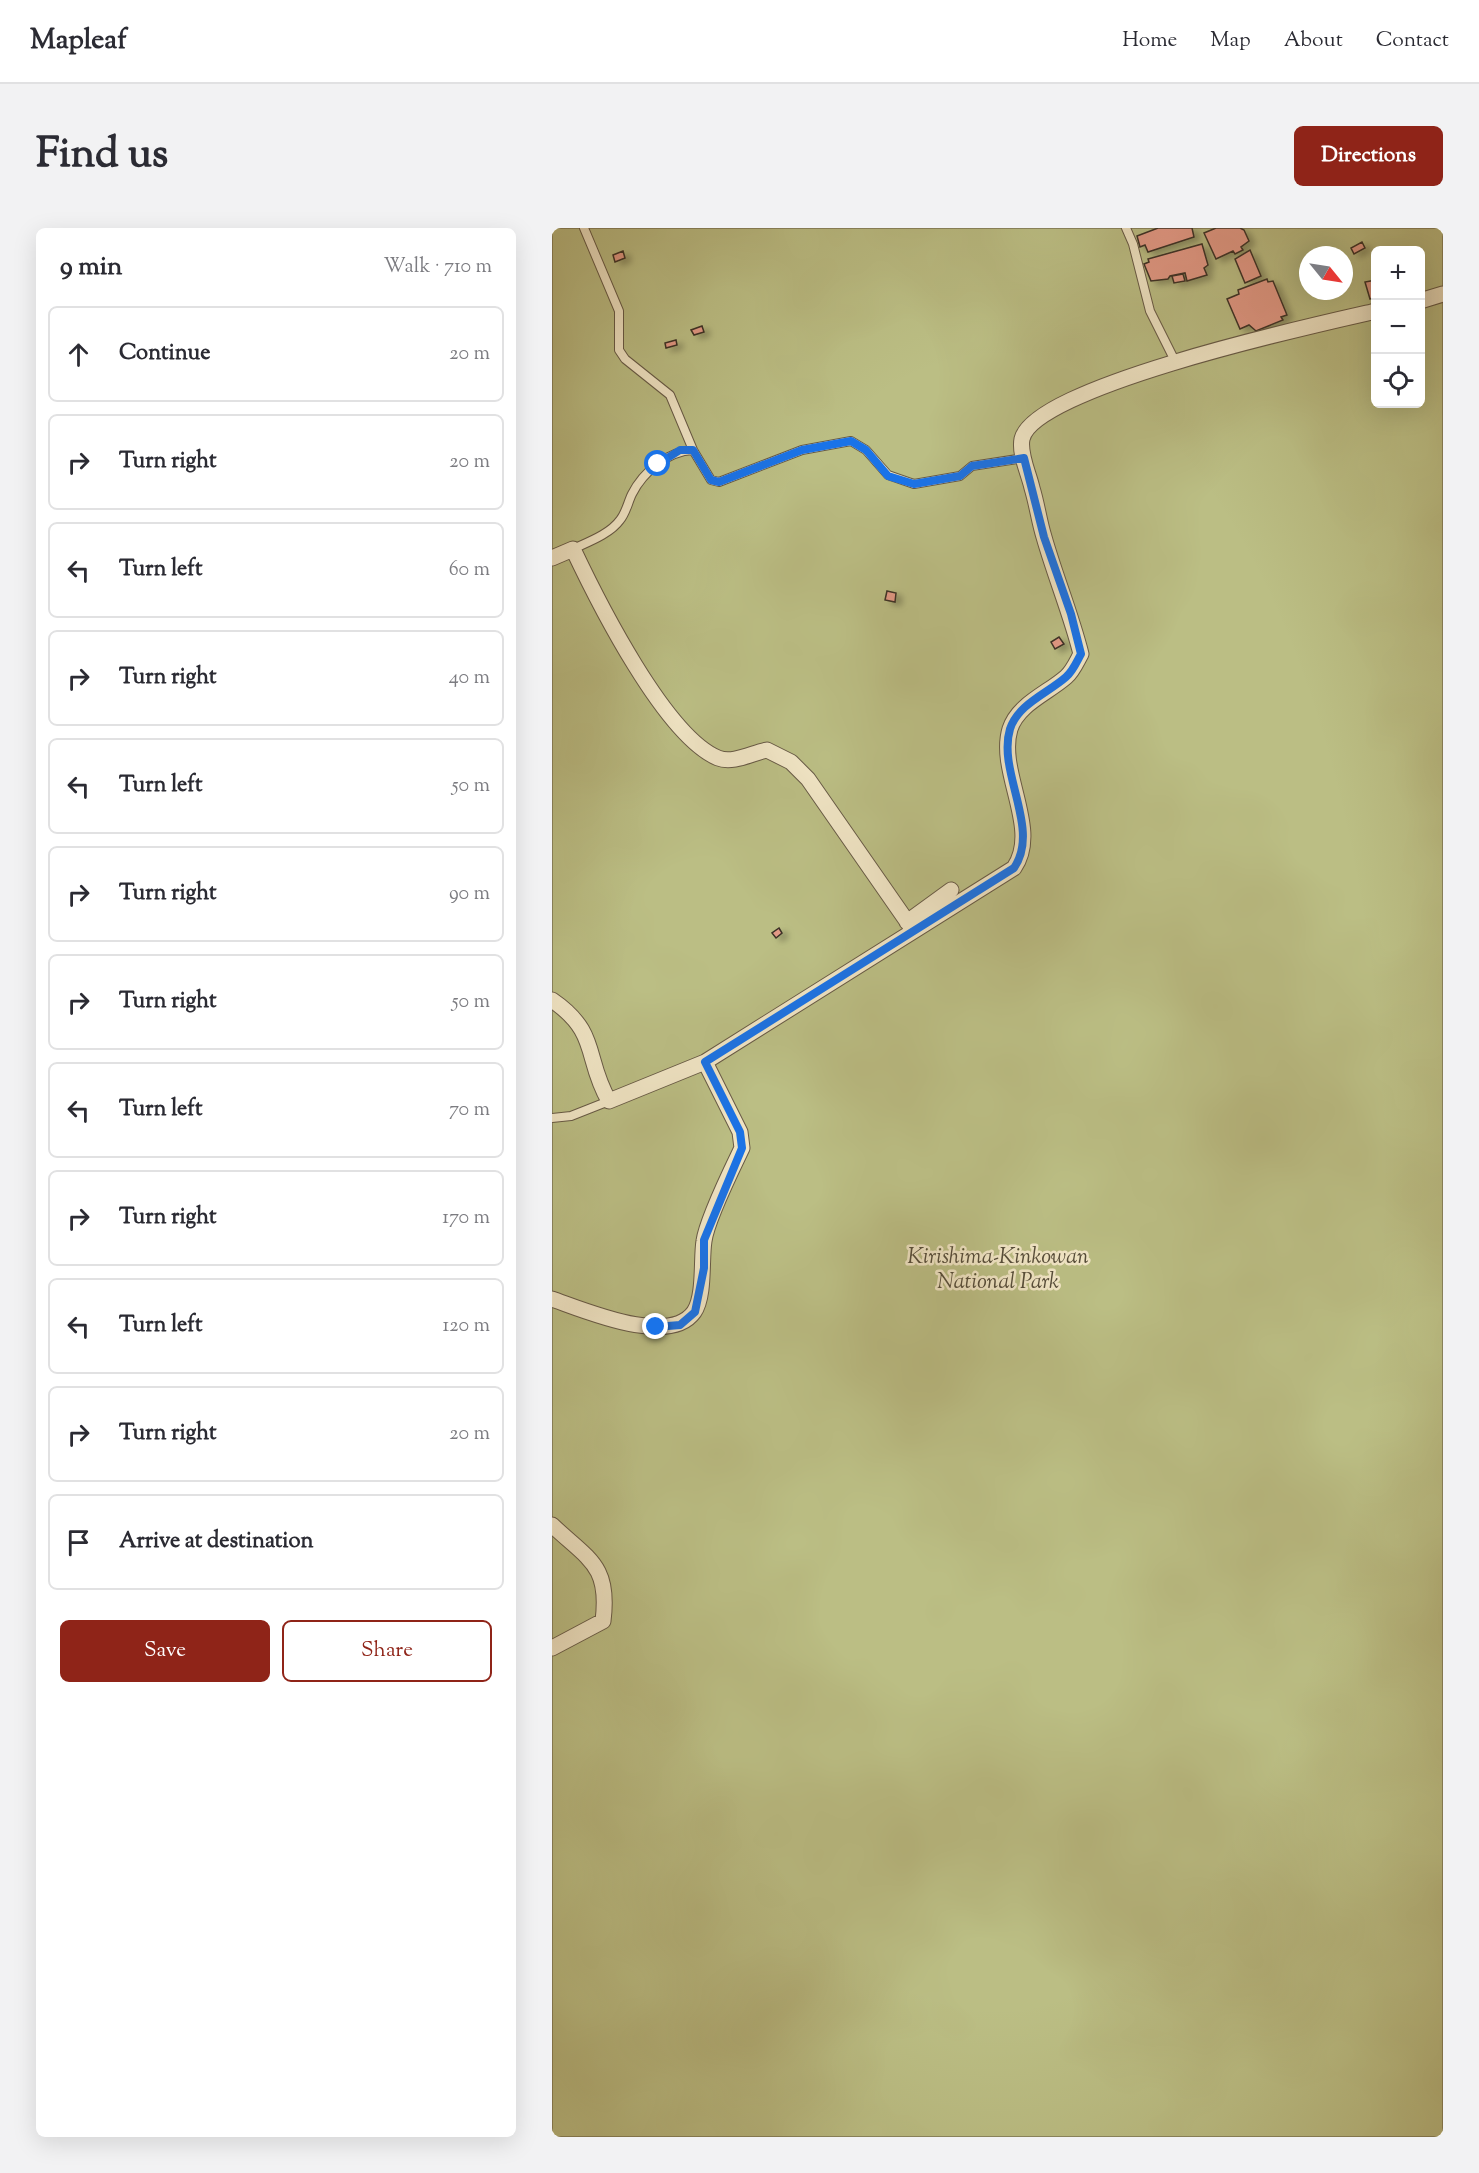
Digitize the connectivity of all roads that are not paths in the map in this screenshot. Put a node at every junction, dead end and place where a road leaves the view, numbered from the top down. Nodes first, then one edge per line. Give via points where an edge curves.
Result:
1 (585, 228) edge
2 (1126, 228) edge
3 (1443, 294) edge
4 (1423, 300) edge
5 (1371, 312) edge
6 (1175, 361) junction
7 (693, 450) junction
8 (1024, 458) junction
9 (573, 549) junction
10 (552, 558) edge
11 (951, 890) dead end
12 (910, 926) junction
13 (552, 1000) edge
14 (705, 1062) junction
15 (609, 1101) junction
16 (552, 1118) edge
17 (552, 1299) edge
18 (552, 1525) edge
19 (552, 1648) edge

1 - 7 lane via 619,311 619,350 670,395
2 - 6 lane via 1150,311
3 - 4 street
5 - 6 street
6 - 8 street via 1044,415 1028,426 1022,441
7 - 8 lane via 711,480 719,482 802,450 851,441 866,450 888,476 914,484 960,476 972,466
7 - 9 lane via 680,450 658,464 643,477 620,520
8 - 12 street via 1081,654 1069,675 1025,708 1011,726 1009,744 1023,855 1014,868
9 - 10 street
9 - 12 street via 610,622 670,718 694,744 720,759 732,760 767,750 791,762 808,779
11 - 12 street
12 - 14 street
13 - 15 street via 570,1013 587,1036 597,1081
14 - 15 street
14 - 17 street via 740,1132 742,1148 704,1240 704,1268 695,1312 680,1325 656,1327 617,1321
15 - 16 lane via 571,1116
18 - 19 street via 599,1570 606,1595 603,1621

